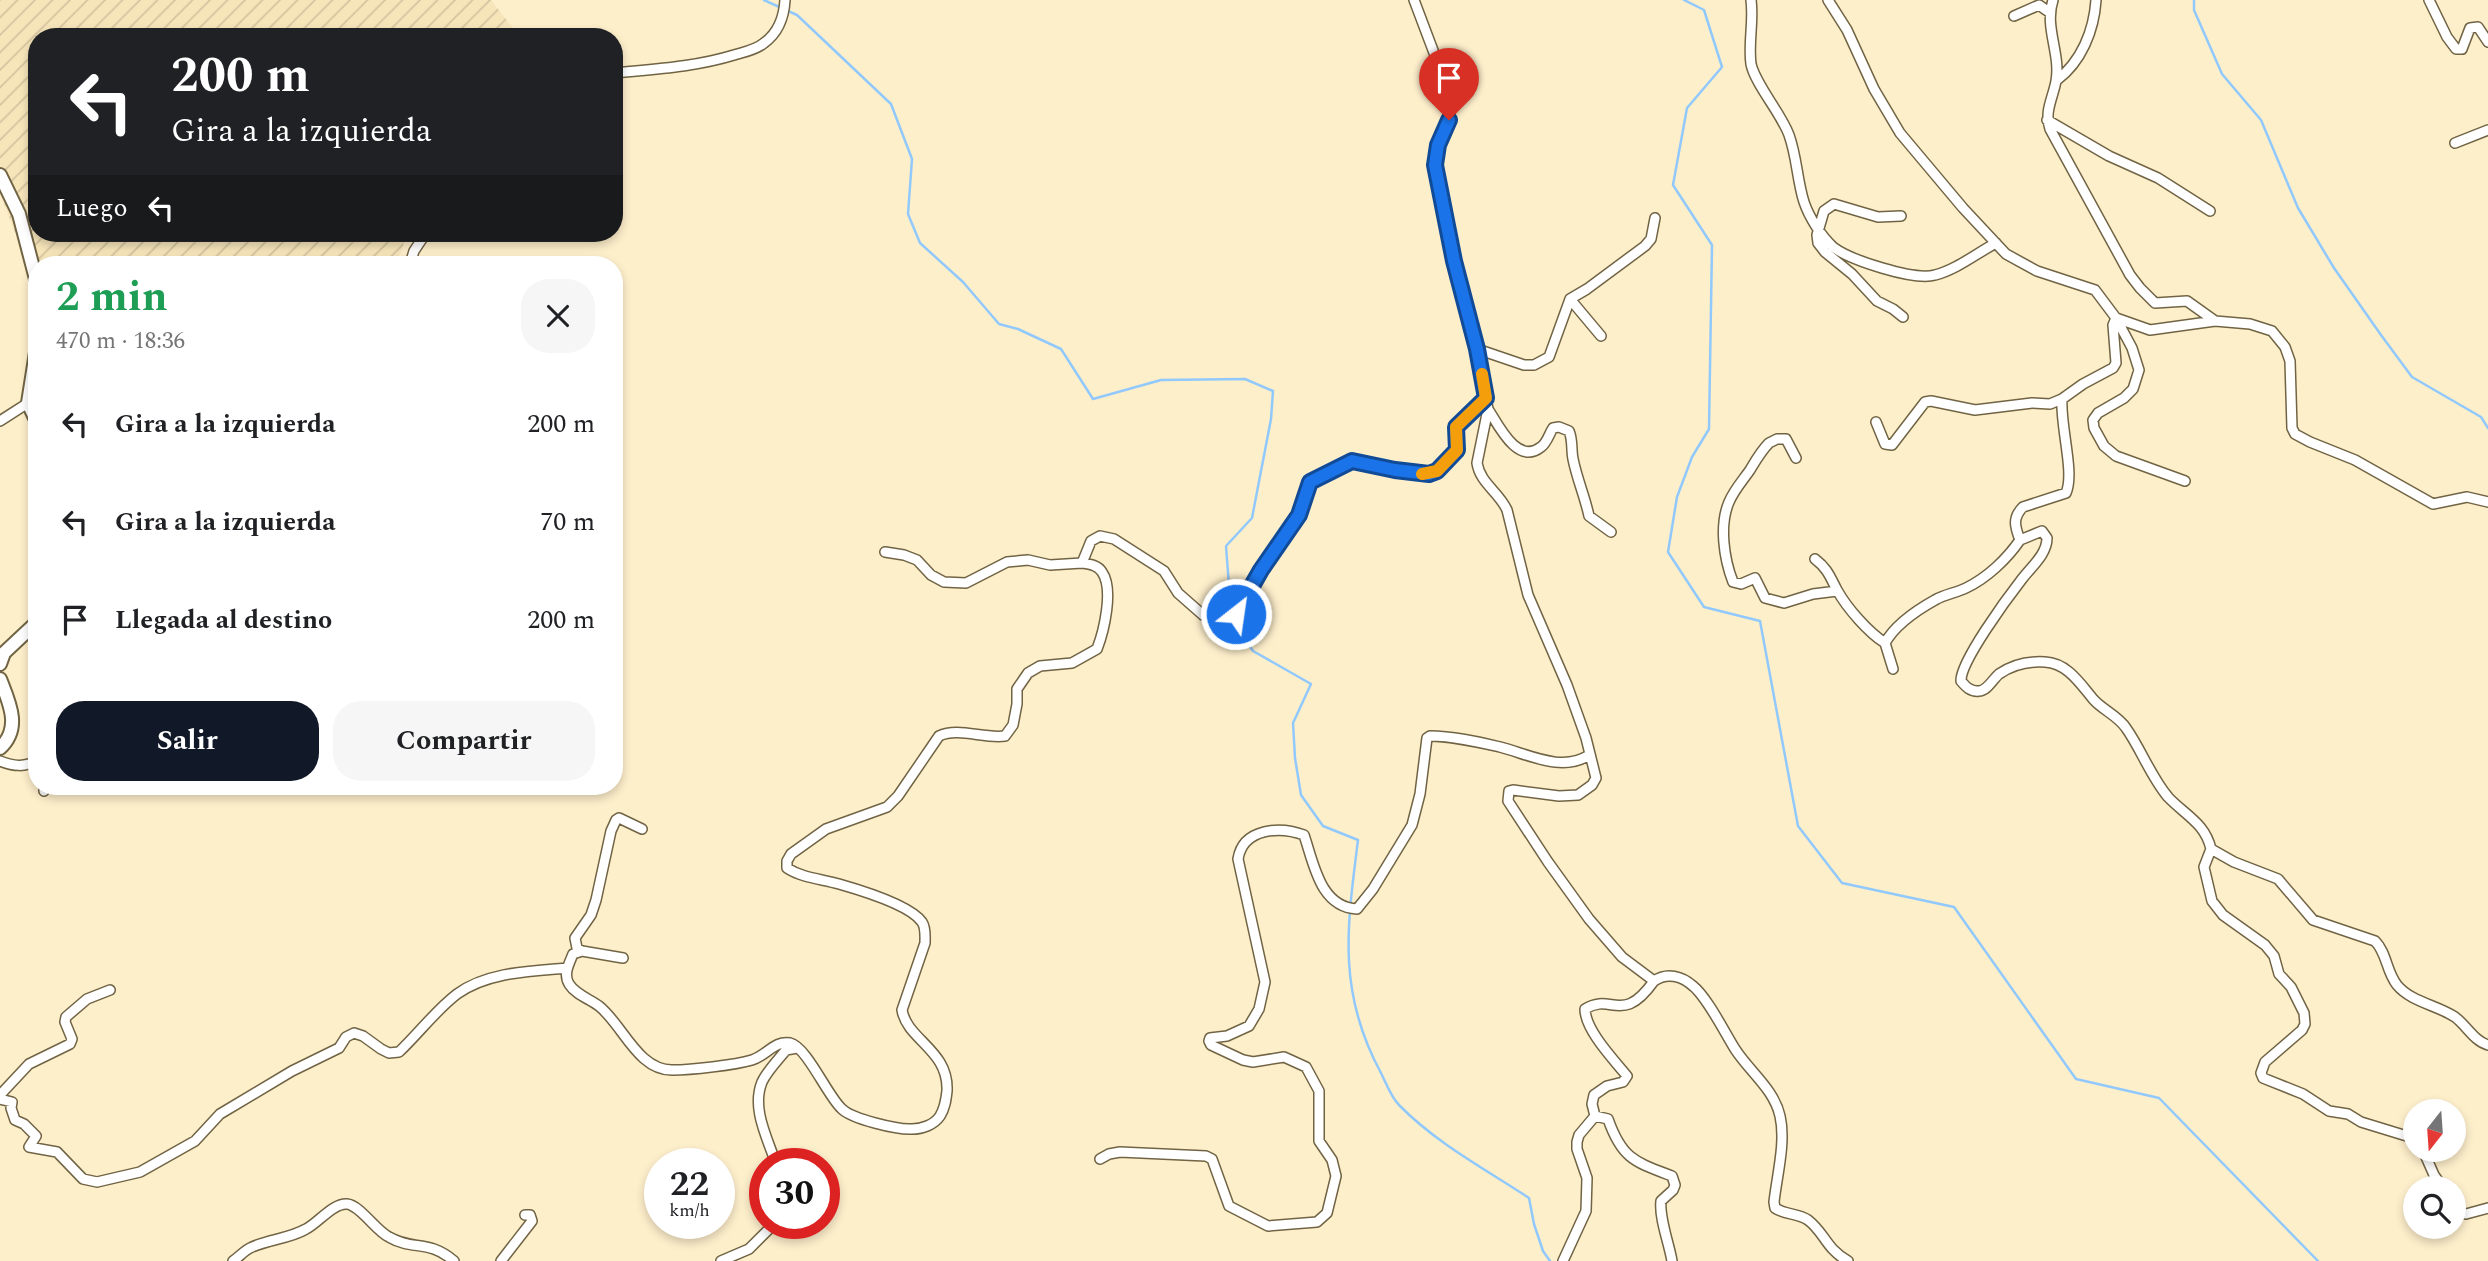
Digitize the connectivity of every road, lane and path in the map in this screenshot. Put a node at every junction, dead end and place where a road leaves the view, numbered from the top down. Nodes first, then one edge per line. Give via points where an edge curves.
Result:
1 (785, 0) edge
2 (1414, 0) edge
3 (1751, 0) edge
4 (1828, 0) edge
5 (2053, 0) edge
6 (2096, 0) edge
7 (2429, 0) edge
8 (2049, 12) junction
9 (2014, 16) dead end
10 (2488, 42) edge
11 (623, 72) edge
12 (2057, 80) junction
13 (2047, 120) junction
14 (2488, 130) edge
15 (2455, 143) dead end
16 (0, 175) edge
17 (2210, 211) dead end
18 (1901, 216) dead end
19 (1655, 218) dead end
20 (1818, 228) junction
21 (1996, 243) junction
22 (30, 256) edge
23 (1570, 299) junction
24 (1903, 317) dead end
25 (2116, 318) junction
26 (2215, 321) junction
27 (1601, 336) dead end
28 (1477, 349) junction
29 (1486, 398) junction
30 (2062, 399) junction
31 (28, 403) edge
32 (1488, 408) junction
33 (0, 421) edge
34 (1876, 422) dead end
35 (1797, 458) dead end
36 (2185, 481) dead end
37 (2488, 502) edge
38 (1611, 532) dead end
39 (2020, 540) junction
40 (885, 552) dead end
41 (1815, 559) dead end
42 (1082, 563) junction
43 (1837, 591) junction
44 (28, 630) edge
45 (1885, 643) junction
46 (0, 664) edge
47 (1893, 669) dead end
48 (0, 679) edge
49 (0, 748) edge
50 (1589, 755) junction
51 (0, 761) edge
52 (28, 764) edge
53 (642, 829) dead end
54 (2211, 849) junction
55 (582, 951) junction
56 (623, 958) dead end
57 (567, 968) junction
58 (1654, 981) junction
59 (110, 990) dead end
60 (2488, 1045) edge
61 (799, 1048) junction
62 (0, 1097) edge
63 (1595, 1116) junction
64 (2403, 1135) edge
65 (771, 1148) edge
66 (1100, 1159) dead end
67 (2488, 1208) edge
68 (2466, 1214) edge
69 (525, 1215) dead end
70 (760, 1239) edge
71 (233, 1261) edge
72 (454, 1261) edge
73 (501, 1261) edge
74 (722, 1261) edge
75 (1563, 1261) edge
76 (1672, 1261) edge
77 (1848, 1261) edge

1 - 11 street via 778,27 762,46 698,64
2 - 28 street via 1451,106 1435,165
3 - 20 street via 1751,66 1788,132 1805,204
4 - 21 street via 1900,133
5 - 8 street
6 - 12 street via 2079,58
7 - 10 street via 2456,48 2462,49 2470,27 2477,27
8 - 9 street via 2039,5
8 - 12 street
12 - 13 street
13 - 17 street
13 - 26 street via 2130,275 2148,298 2160,304 2187,301
14 - 15 street
16 - 22 street via 19,214
18 - 20 street via 1878,217 1835,204 1824,211
19 - 23 street via 1645,246
20 - 21 street via 1833,247 1856,259 1925,277
20 - 24 street via 1818,243 1825,252 1877,300
21 - 25 street via 2037,271 2095,290
23 - 27 street
23 - 28 street via 1549,357 1542,362 1524,365
25 - 26 street via 2150,330
25 - 30 street via 2113,368
25 - 36 street via 2138,370 2133,389 2098,413 2094,428 2116,456
26 - 37 street via 2250,324 2278,337 2290,361 2292,428 2299,437 2355,460 2433,504 2467,497
28 - 29 street
29 - 32 street
29 - 42 street via 1456,427 1457,450 1437,471 1418,474 1352,461 1310,482 1299,515 1236,614 1227,619 1216,620 1193,608 1164,571 1114,539 1100,536 1091,541
30 - 34 street via 1975,410 1925,402 1892,445 1885,444
30 - 39 street via 2070,485 2062,496 2017,512 2014,526
31 - 33 street
32 - 38 street via 1509,443 1526,451 1544,446 1553,428 1569,431 1589,516
32 - 50 street via 1478,472 1507,509 1528,595 1567,685
35 - 43 street via 1786,439 1769,443 1733,494 1724,528 1730,573 1737,584 1755,578 1765,598 1784,603
39 - 45 street via 1980,579 1935,599
39 - 54 street via 2042,531 2047,545 1967,660 1961,681 1978,692 2012,667 2048,661 2077,677 2095,701 2124,725 2168,796 2200,824
40 - 42 street via 917,560 944,582 966,583 1007,562
41 - 43 street via 1830,572
42 - 61 street via 1102,571 1107,585 1105,628 1097,649 1072,663 1040,666 1028,673 1017,689 1013,725 1005,736 939,736 887,807 826,829 787,861 787,868 794,873 840,884 908,910 923,923 925,943 902,1010 947,1078 946,1104 939,1117 910,1130 853,1117 841,1108
43 - 45 street via 1869,631
44 - 46 street via 4,653
45 - 47 street
48 - 49 street via 13,722 8,740
50 - 58 street via 1596,778 1578,795 1513,790 1508,801 1589,919 1622,957
50 - 66 street via 1564,763 1500,747 1427,737 1412,825 1357,909 1332,901 1304,835 1289,829 1265,831 1240,849 1238,859 1265,982 1259,1009 1249,1026 1209,1041 1243,1060 1284,1057 1306,1067 1319,1091 1319,1141 1336,1176 1323,1219 1268,1226 1228,1206 1212,1159 1206,1156 1120,1152
51 - 52 street
53 - 55 street via 619,818 614,824 591,915 575,938 576,948
54 - 60 street via 2278,879 2313,920 2375,941 2399,987 2456,1018 2480,1043
54 - 64 street via 2204,867 2212,901 2274,956 2279,974 2304,1013 2302,1030 2265,1062 2260,1073 2263,1078 2303,1094 2329,1111
55 - 56 street
55 - 57 street via 573,954
57 - 61 street via 575,991 600,1007 639,1054 666,1070 751,1060 787,1042
57 - 62 street via 511,974 458,993 400,1052 389,1053 354,1033 325,1057 220,1114 195,1141 140,1172 97,1182 83,1179 57,1152 29,1147 36,1136 15,1120 12,1102
58 - 63 street via 1636,1002 1585,1009 1587,1020 1627,1076 1594,1095
58 - 77 street via 1669,975 1696,987 1736,1051 1774,1098 1782,1128 1775,1208 1804,1217 1836,1254
59 - 62 street via 87,999 66,1017 71,1044 29,1064
61 - 65 street via 786,1050 763,1081 758,1110
63 - 75 street via 1577,1142 1587,1178 1586,1211
63 - 76 street via 1608,1119 1620,1149 1634,1161 1672,1176 1673,1190 1661,1201 1660,1209
67 - 68 street
69 - 73 street via 532,1221
70 - 74 street via 749,1250
71 - 72 street via 249,1248 292,1237 349,1204 390,1238 430,1246

